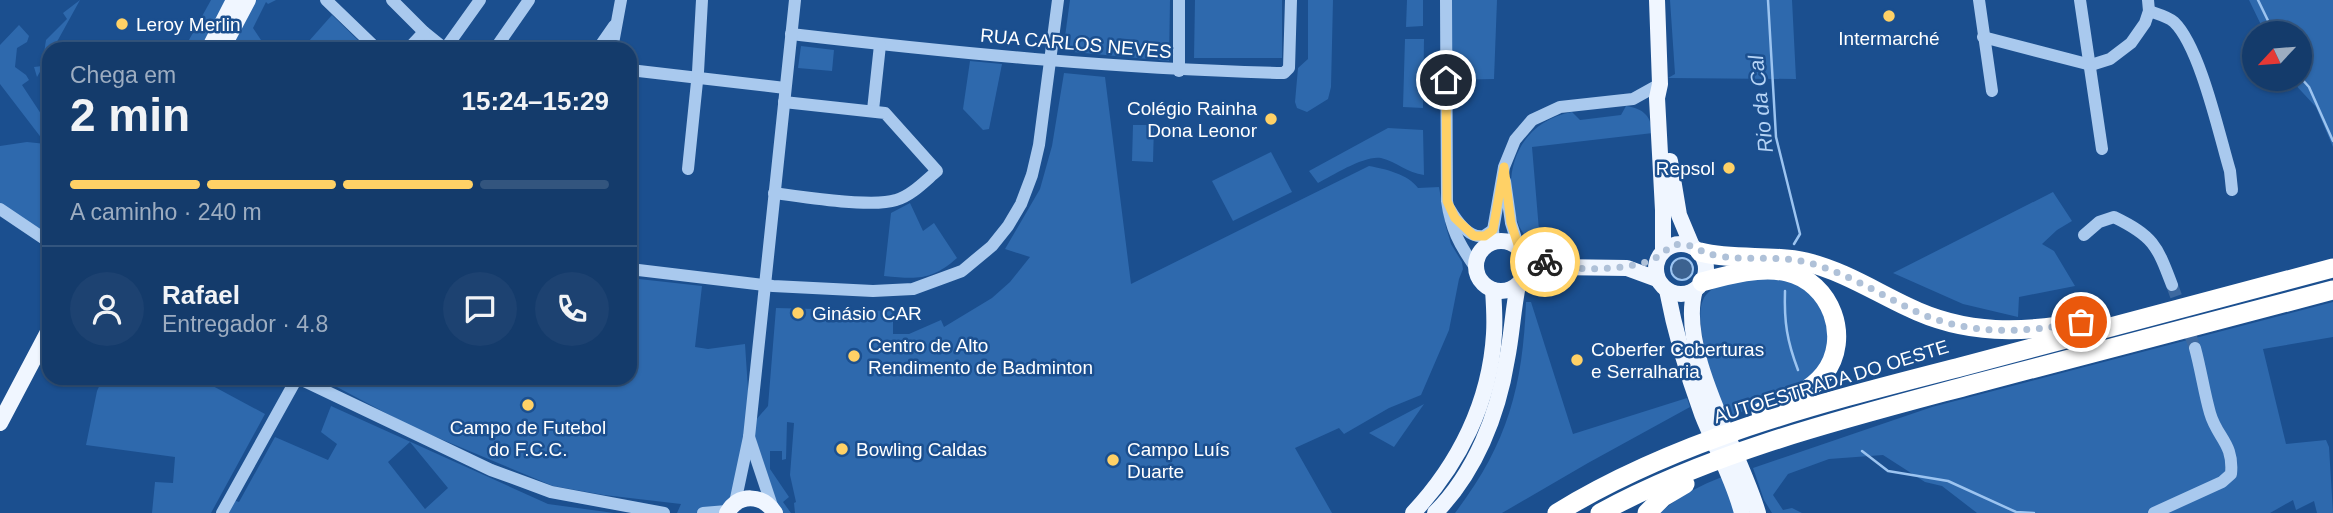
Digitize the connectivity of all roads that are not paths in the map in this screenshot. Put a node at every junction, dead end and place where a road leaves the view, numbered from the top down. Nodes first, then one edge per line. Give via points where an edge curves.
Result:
1 (234, 0) edge
2 (248, 0) edge
3 (326, 0) edge
4 (392, 0) edge
5 (480, 0) edge
6 (529, 0) edge
7 (621, 0) edge
8 (702, 0) edge
9 (795, 0) edge
10 (1058, 0) edge
11 (1179, 0) edge
12 (1290, 0) edge
13 (1446, 0) edge
14 (1657, 0) edge
15 (1979, 0) edge
16 (2081, 0) edge
17 (2148, 5) edge
18 (618, 20) junction
19 (424, 32) junction
20 (791, 34) junction
21 (1983, 37) junction
22 (213, 42) edge
23 (226, 42) edge
24 (370, 42) edge
25 (415, 42) edge
26 (436, 42) edge
27 (450, 42) edge
28 (500, 42) edge
29 (603, 42) edge
30 (613, 42) edge
31 (880, 45) junction
32 (1051, 61) junction
33 (2091, 65) junction
34 (637, 71) edge
35 (1179, 71) junction
36 (698, 79) junction
37 (1660, 84) junction
38 (785, 88) junction
39 (1992, 92) dead end
40 (1633, 99) junction
41 (784, 102) junction
42 (873, 110) junction
43 (1658, 115) junction
44 (2102, 149) dead end
45 (1504, 167) junction
46 (688, 169) dead end
47 (2232, 190) dead end
48 (774, 193) junction
49 (1447, 201) junction
50 (0, 209) edge
51 (2084, 234) dead end
52 (1494, 235) junction
53 (42, 239) edge
54 (1520, 249) junction
55 (1696, 249) junction
56 (1660, 254) junction
57 (1475, 267) junction
58 (1556, 267) junction
59 (1627, 268) junction
60 (2333, 268) edge
61 (637, 270) edge
62 (1520, 283) junction
63 (764, 284) junction
64 (1662, 284) junction
65 (2172, 285) tunnel mouth
66 (1698, 286) junction
67 (1493, 290) junction
68 (2333, 290) edge
69 (2217, 299) junction
70 (42, 343) edge
71 (2195, 348) tunnel mouth
72 (293, 385) edge
73 (312, 385) edge
74 (1762, 417) junction
75 (0, 423) edge
76 (748, 437) junction
77 (1699, 473) junction
78 (730, 509) edge
79 (774, 511) edge
80 (222, 513) edge
81 (664, 513) edge
82 (703, 513) edge
83 (1413, 513) edge
84 (1435, 513) edge
85 (1557, 513) edge
86 (1600, 513) edge
87 (1647, 513) edge
88 (1742, 513) edge
89 (1758, 513) edge
90 (2154, 513) edge

1 - 22 main road
2 - 23 main road
3 - 24 street
4 - 19 street
5 - 27 street
6 - 28 street
7 - 18 street
8 - 36 street
9 - 20 street
10 - 32 street
11 - 35 street
12 - 35 street, RUA CARLOS NEVES via 1289,68 1284,73
13 - 49 street
14 - 37 main road
15 - 21 street
16 - 33 street
17 - 33 street via 2145,23 2131,43 2110,59
17 - 47 street via 2171,19 2194,53
18 - 29 street
18 - 30 street
19 - 25 street
19 - 26 street
20 - 31 street, RUA CARLOS NEVES
20 - 38 street
21 - 33 street
21 - 39 street
31 - 32 street, RUA CARLOS NEVES
31 - 42 street
32 - 35 street, RUA CARLOS NEVES
32 - 63 street via 1039,145 1021,204 992,246 962,271 913,289
33 - 44 street
34 - 36 street
36 - 38 street
36 - 46 street
37 - 40 street
37 - 43 main road
37 - 55 main road via 1675,198
38 - 41 street
40 - 43 street
40 - 45 street via 1560,107 1532,120 1515,140
41 - 42 street
41 - 48 street
42 - 48 street via 885,113 937,171 899,200 887,202
43 - 56 main road via 1663,210
45 - 52 street
45 - 54 street via 1511,223
48 - 63 street
49 - 52 street via 1455,218 1474,236
49 - 57 street via 1450,224
50 - 53 street
51 - 65 street via 2114,217 2142,231 2154,244
52 - 54 main road
52 - 57 main road via 1480,251
54 - 58 main road
54 - 62 main road via 1526,265
55 - 56 main road via 1677,244
55 - 66 main road via 1706,267
55 - 69 highway via 1729,258 1806,262 1847,276 1933,318 1994,331 2050,328 2172,302
56 - 59 main road
56 - 64 main road via 1656,264
57 - 67 main road via 1479,280
58 - 59 main road
58 - 62 main road
59 - 64 main road
60 - 69 highway, AUTOESTRADA DO OESTE
61 - 63 street
62 - 67 main road via 1506,291
62 - 84 main road via 1499,398 1486,436
63 - 76 street
64 - 66 main road via 1681,294
64 - 88 main road via 1698,402
66 - 74 highway via 1748,273 1786,272 1816,288 1831,309 1836,343 1830,365 1805,391
66 - 89 main road via 1692,306 1700,362
67 - 83 main road via 1494,341 1484,393 1454,461
68 - 77 highway via 1911,401 1756,447 1731,465
69 - 74 highway, AUTOESTRADA DO OESTE
70 - 75 main road
71 - 90 street via 2211,417 2229,448 2231,474
72 - 80 street
73 - 81 street via 503,475 579,499
74 - 85 highway, AUTOESTRADA DO OESTE via 1626,474
76 - 78 street
76 - 79 street
77 - 86 highway
77 - 87 highway
78 - 79 main road via 743,499 759,499
78 - 82 street

